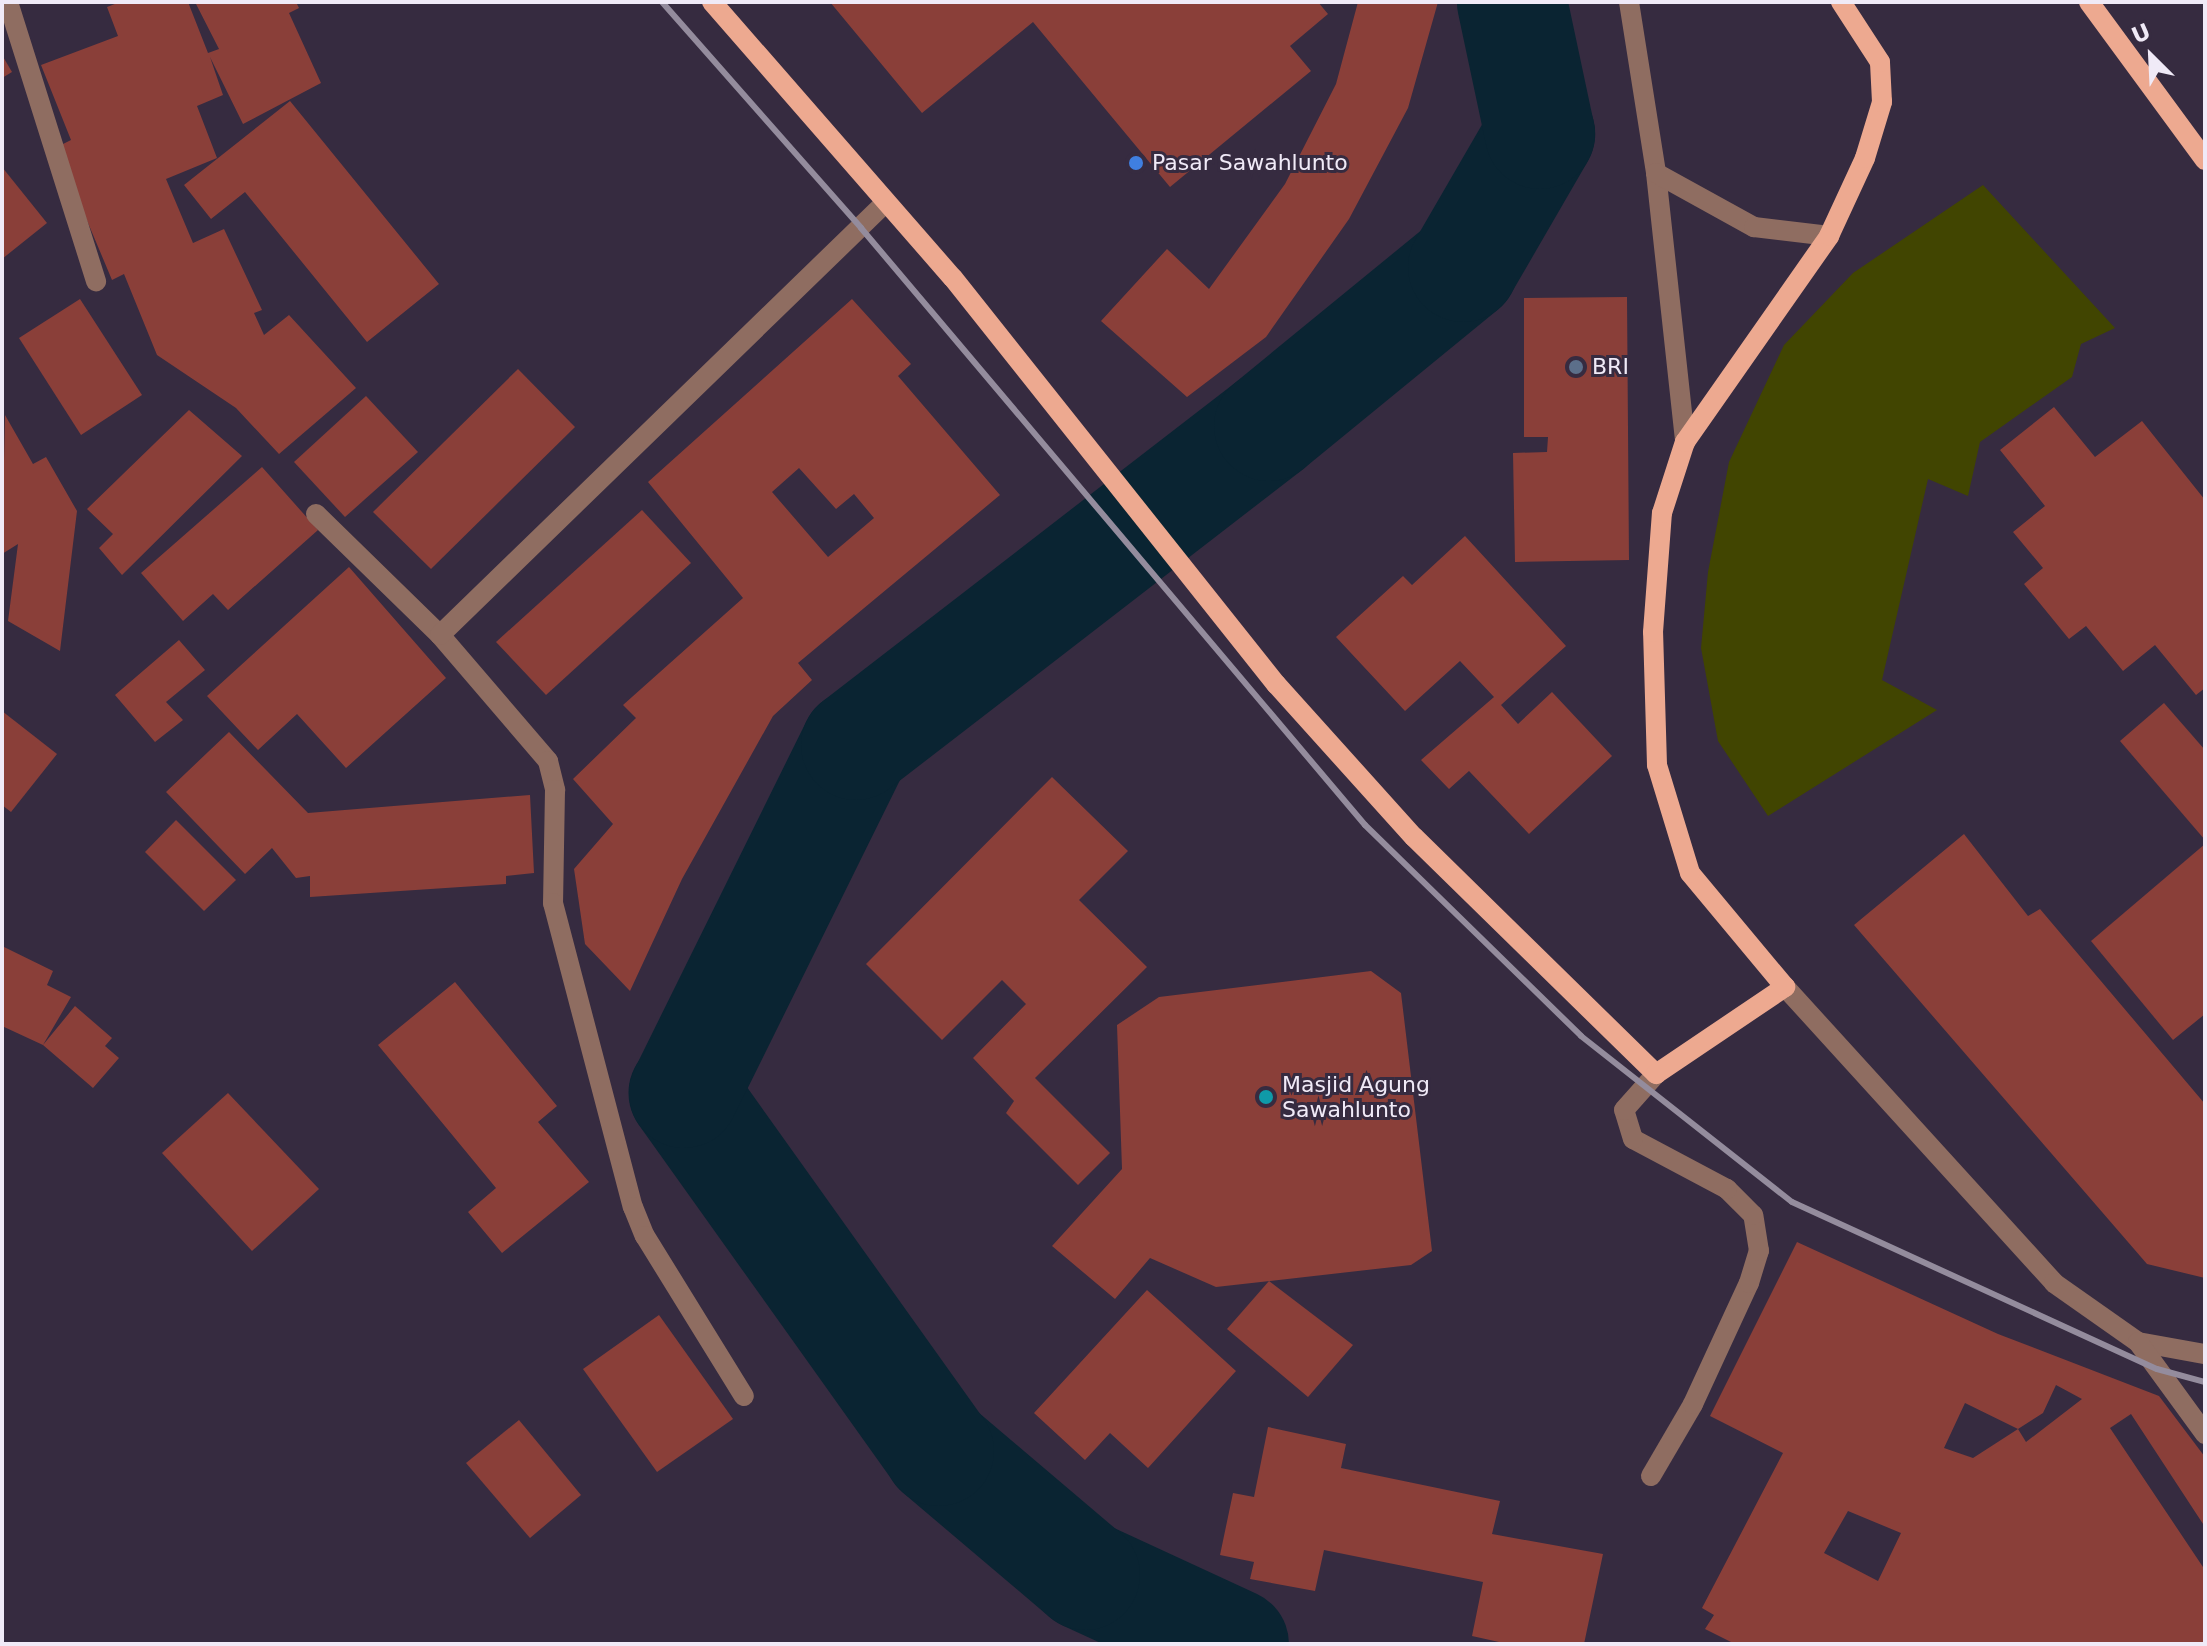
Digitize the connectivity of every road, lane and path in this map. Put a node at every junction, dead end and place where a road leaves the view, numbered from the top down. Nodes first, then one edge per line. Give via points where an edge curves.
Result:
1 (8, 2) edge
2 (712, 2) edge
3 (1629, 2) edge
4 (1841, 2) edge
5 (2089, 2) edge
6 (2205, 160) edge
7 (1656, 173) junction
8 (885, 203) junction
9 (1829, 236) junction
10 (96, 281) dead end
11 (1685, 442) junction
12 (316, 514) dead end
13 (440, 635) junction
14 (1785, 987) junction
15 (1656, 1074) junction
16 (2138, 1342) junction
17 (2205, 1354) edge
18 (744, 1396) dead end
19 (2205, 1434) edge
20 (1651, 1476) dead end

1 - 10 street
2 - 8 main road
3 - 7 street
4 - 9 main road via 1880,62 1882,102 1865,158
5 - 6 main road
7 - 9 street via 1754,227
7 - 11 street
8 - 13 street
8 - 15 main road via 953,278 1276,684 1414,837
9 - 11 main road
11 - 14 main road via 1662,513 1653,632 1657,765 1690,873
12 - 13 street
13 - 18 street via 548,761 555,790 553,903 633,1207 645,1236
14 - 15 main road
14 - 16 street via 2054,1283
15 - 20 street via 1624,1110 1633,1139 1727,1189 1753,1215 1759,1251 1693,1404
16 - 17 street
16 - 19 street

